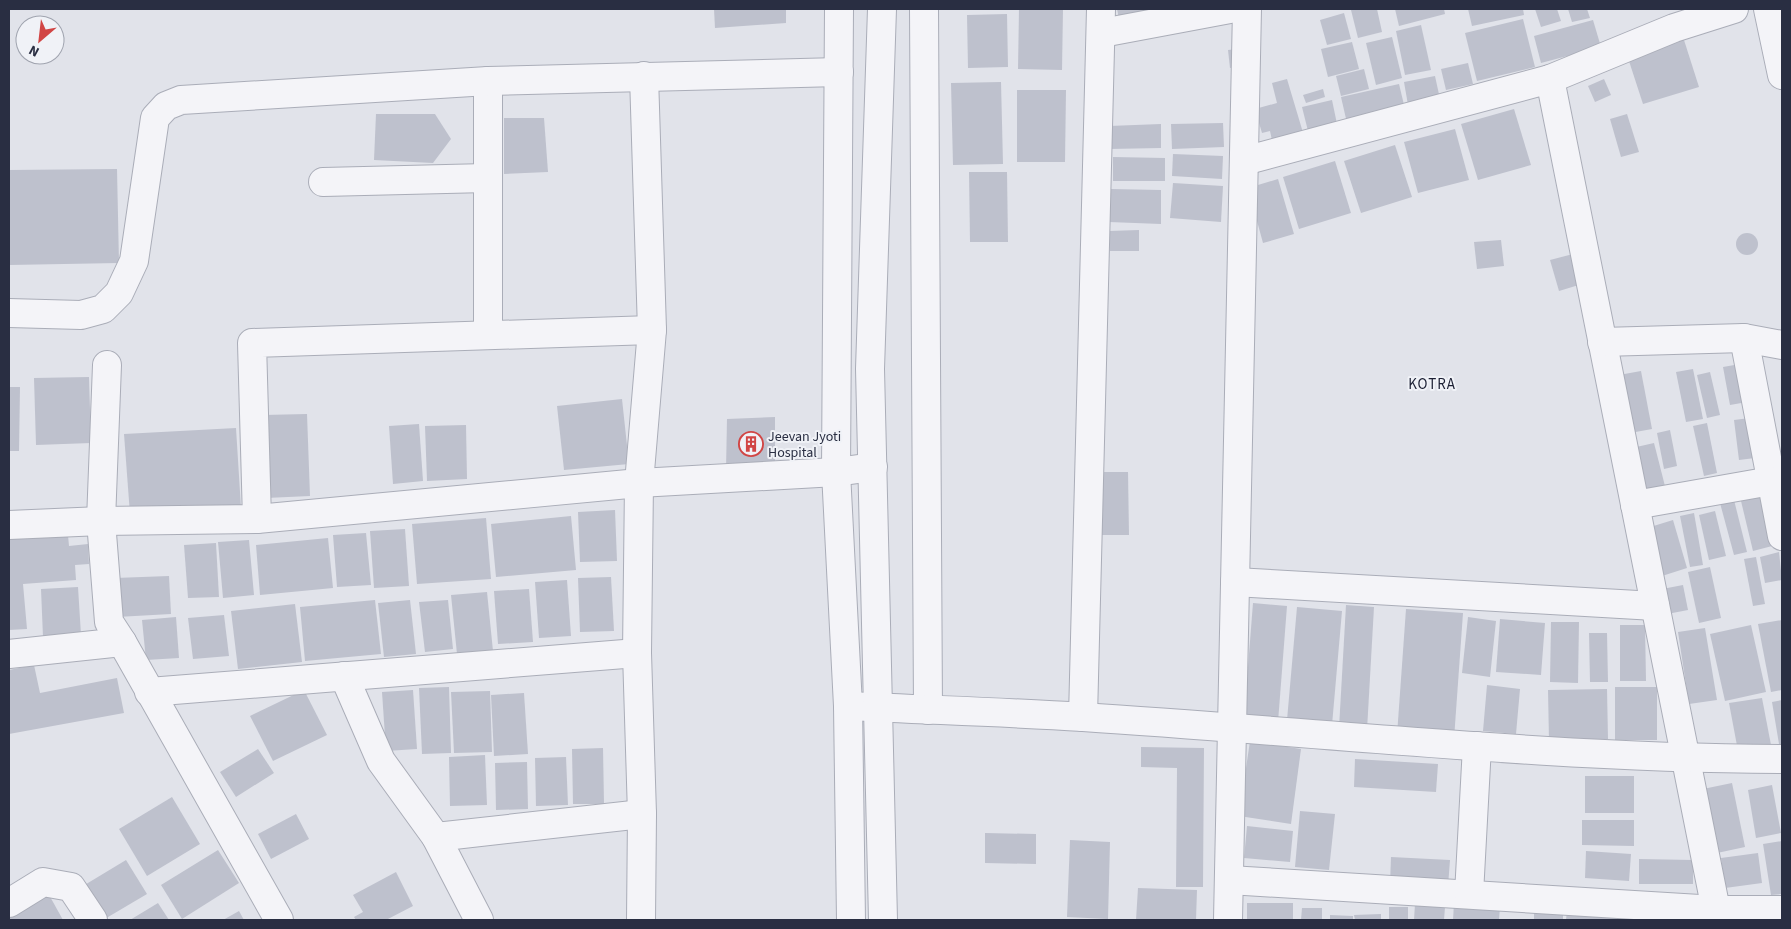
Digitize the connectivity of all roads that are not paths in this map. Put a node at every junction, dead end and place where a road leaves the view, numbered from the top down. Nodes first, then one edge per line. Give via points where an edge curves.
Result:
1 (839, 9) edge
2 (882, 9) edge
3 (924, 9) edge
4 (1230, 9) edge
5 (1247, 9) edge
6 (1734, 9) edge
7 (1768, 9) edge
8 (1670, 18) edge
9 (1101, 21) edge
10 (839, 72) junction
11 (1782, 75) edge
12 (644, 76) junction
13 (1550, 79) junction
14 (488, 81) junction
15 (1244, 161) junction
16 (487, 178) junction
17 (323, 182) dead end
18 (9, 313) edge
19 (652, 330) junction
20 (488, 335) junction
21 (1744, 338) junction
22 (1602, 342) junction
23 (1782, 345) edge
24 (107, 365) dead end
25 (873, 467) junction
26 (836, 472) junction
27 (1777, 482) edge
28 (639, 483) junction
29 (1635, 505) junction
30 (257, 519) junction
31 (101, 521) junction
32 (9, 525) edge
33 (1782, 536) edge
34 (1235, 582) junction
35 (1655, 606) junction
36 (122, 642) junction
37 (637, 653) junction
38 (9, 654) edge
39 (344, 676) junction
40 (149, 692) junction
41 (848, 706) junction
42 (878, 707) junction
43 (928, 710) junction
44 (1083, 717) junction
45 (1232, 729) junction
46 (1478, 746) junction
47 (1685, 759) junction
48 (1782, 759) edge
49 (642, 814) junction
50 (436, 836) junction
51 (1229, 880) junction
52 (1469, 894) junction
53 (9, 903) edge
54 (1782, 910) edge
55 (1717, 915) edge
56 (93, 920) edge
57 (279, 920) edge
58 (479, 920) edge
59 (641, 920) edge
60 (851, 920) edge
61 (883, 920) edge
62 (1228, 920) edge

1 - 10 street
2 - 25 street via 870,369
3 - 43 street
4 - 9 street
5 - 15 street
6 - 8 street
7 - 11 street
8 - 13 street
9 - 44 street
10 - 12 street
10 - 26 street
12 - 14 street
12 - 19 street
13 - 15 street
13 - 22 street
14 - 16 street
14 - 18 street via 181,100 166,106 155,118 134,261 119,292 103,309 81,314
15 - 34 street
16 - 17 street
16 - 20 street
19 - 20 street
19 - 28 street
20 - 30 street via 252,343
21 - 22 street
21 - 23 street
21 - 27 street
22 - 29 street
24 - 31 street
25 - 26 street
25 - 42 street
26 - 28 street
26 - 41 street
27 - 29 street
27 - 33 street
28 - 30 street
28 - 37 street
29 - 35 street
30 - 31 street
31 - 32 street
31 - 36 street via 109,622
34 - 35 street
34 - 45 street
35 - 47 street
36 - 38 street
36 - 40 street
37 - 39 street
37 - 49 street
39 - 40 street
39 - 50 street via 381,762
40 - 57 street
41 - 42 street
41 - 60 street
42 - 43 street
42 - 61 street
43 - 44 street
44 - 45 street
45 - 46 street
45 - 51 street
46 - 47 street
46 - 52 street
47 - 48 street
47 - 55 street
49 - 50 street
49 - 59 street
50 - 58 street
51 - 52 street
51 - 62 street
52 - 55 street
53 - 56 street via 43,882 72,887
54 - 55 street

